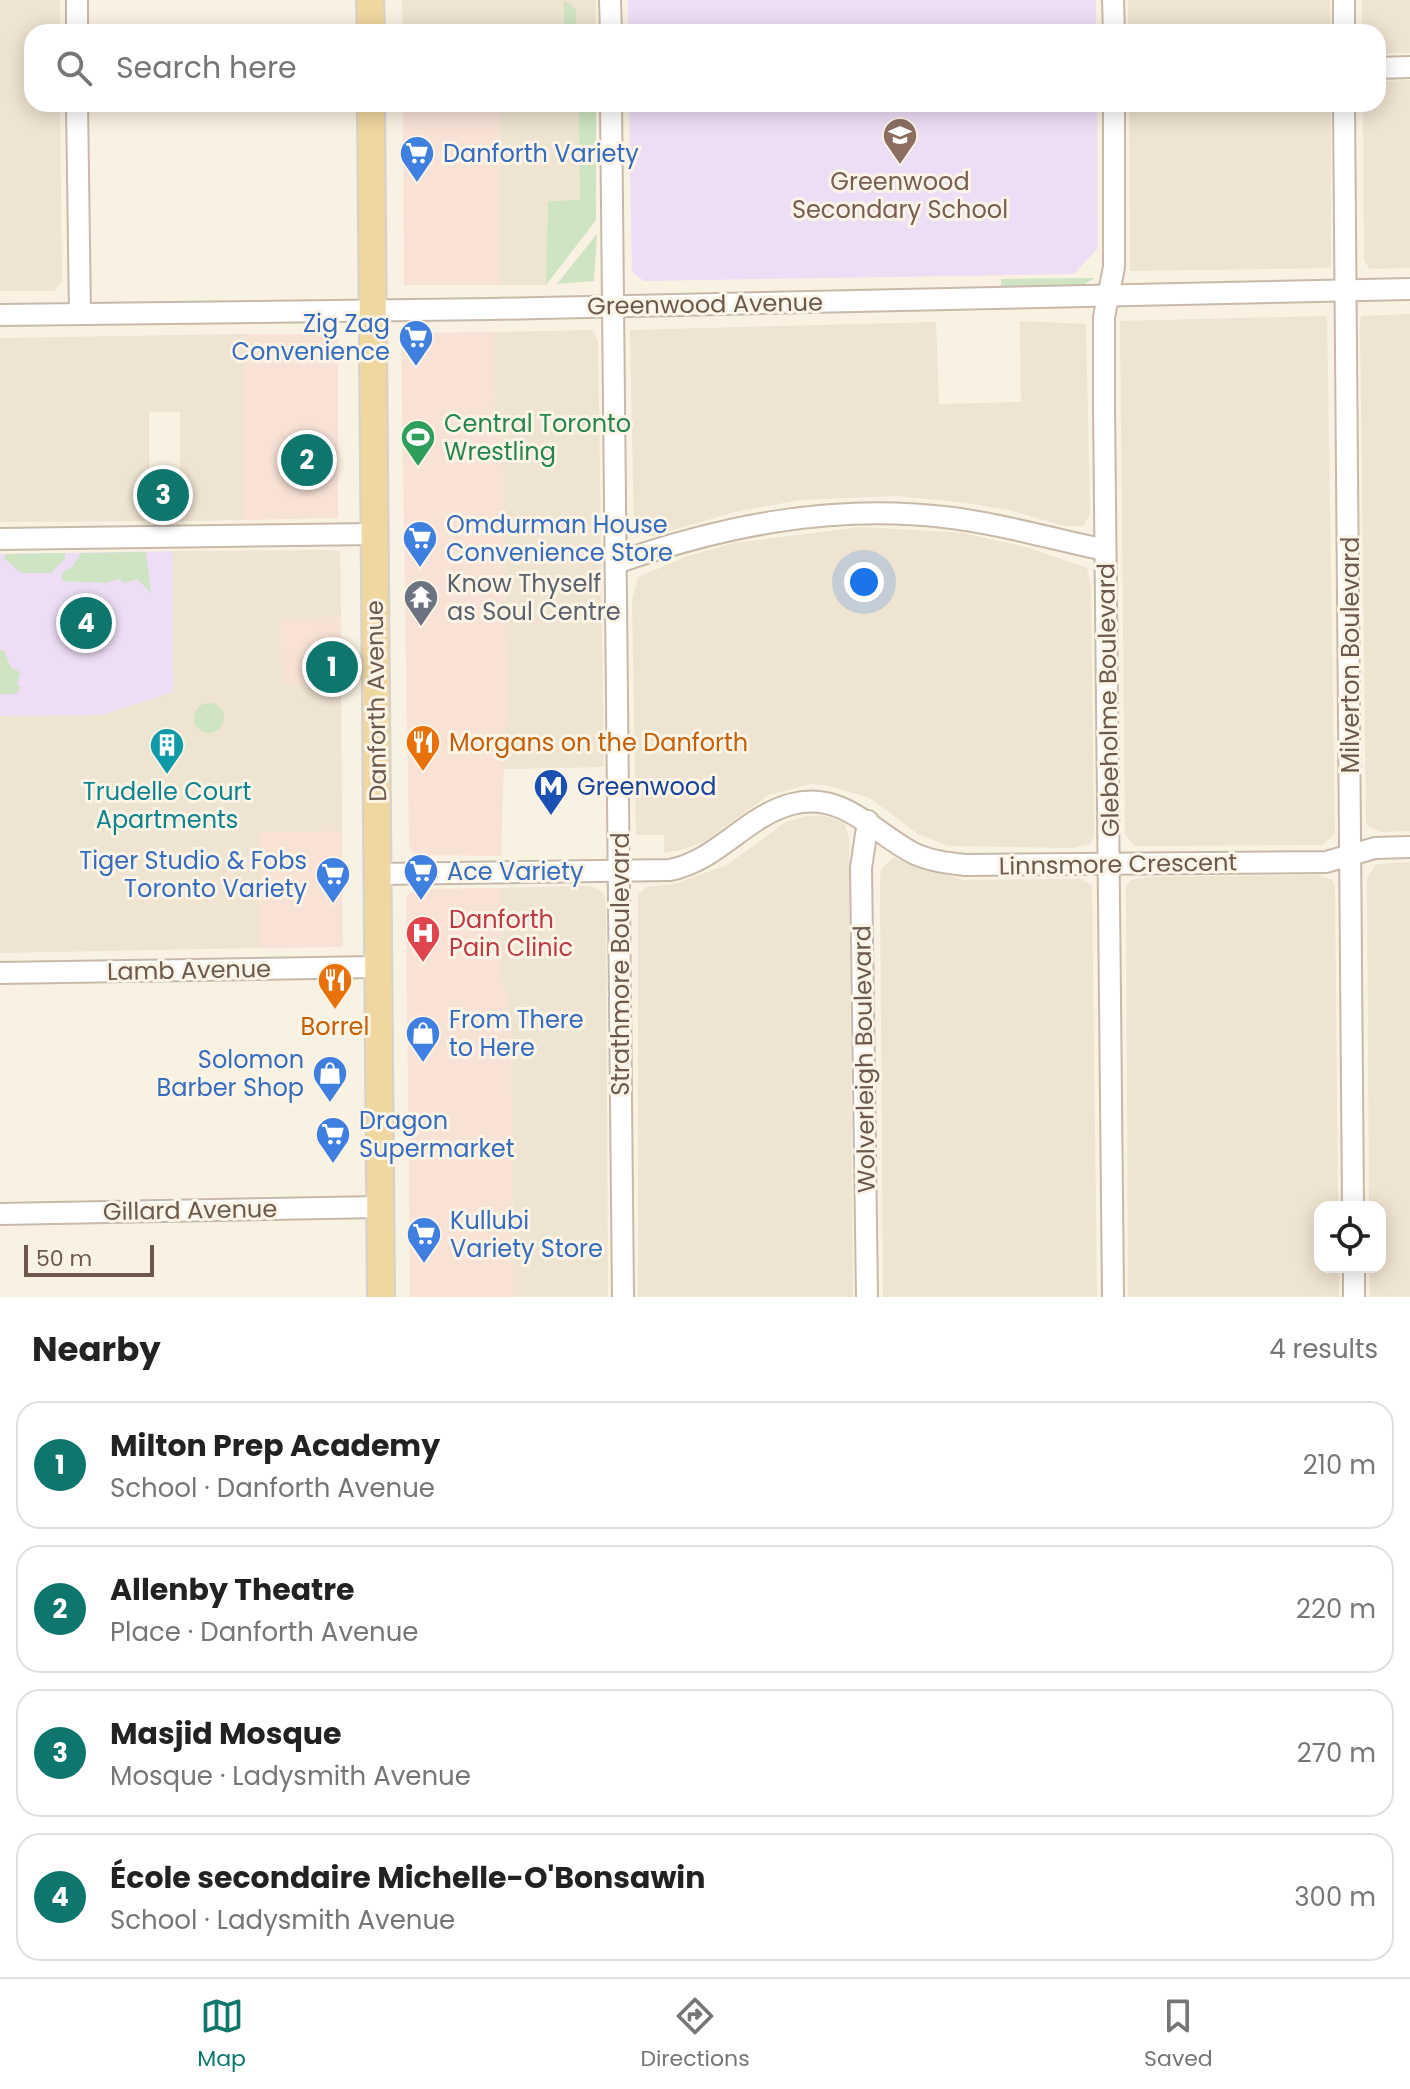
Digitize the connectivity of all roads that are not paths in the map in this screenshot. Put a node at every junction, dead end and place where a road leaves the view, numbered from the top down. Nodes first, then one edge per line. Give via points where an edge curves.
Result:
1 (77, 0) edge
2 (370, 0) edge
3 (610, 0) edge
4 (1113, 0) edge
5 (1344, 0) edge
6 (77, 24) edge
7 (371, 24) edge
8 (611, 24) edge
9 (1114, 24) edge
10 (1344, 24) edge
11 (1410, 67) edge
12 (1386, 68) edge
13 (77, 112) edge
14 (371, 112) edge
15 (611, 112) edge
16 (1114, 112) edge
17 (1344, 112) edge
18 (1410, 289) edge
19 (1347, 291) junction
20 (1106, 296) junction
21 (612, 305) junction
22 (373, 310) junction
23 (80, 314) junction
24 (0, 315) edge
25 (375, 534) junction
26 (0, 539) edge
27 (1105, 550) junction
28 (616, 563) junction
29 (868, 821) junction
30 (1410, 847) edge
31 (1351, 854) junction
32 (1111, 862) junction
33 (620, 871) junction
34 (378, 874) junction
35 (377, 967) junction
36 (0, 973) edge
37 (1353, 1201) edge
38 (380, 1207) junction
39 (0, 1214) edge
40 (1354, 1273) edge
41 (381, 1297) edge
42 (623, 1297) edge
43 (867, 1297) edge
44 (1113, 1297) edge
45 (1354, 1297) edge

1 - 6 street
2 - 7 main road
3 - 8 street
4 - 9 street
5 - 10 street
11 - 12 street
13 - 23 street
14 - 22 main road, Danforth Avenue
15 - 21 street, Strathmore Boulevard
16 - 20 street, Glebeholme Boulevard via 1114,267
17 - 19 street, Milverton Boulevard
18 - 19 street, Greenwood Avenue
19 - 20 street, Greenwood Avenue
19 - 31 street, Milverton Boulevard
20 - 21 street, Greenwood Avenue
20 - 27 street, Glebeholme Boulevard
21 - 22 street, Greenwood Avenue
21 - 28 street, Strathmore Boulevard
22 - 23 street, Greenwood Avenue
22 - 25 main road, Danforth Avenue
23 - 24 street, Greenwood Avenue
25 - 26 street
25 - 34 main road, Danforth Avenue
27 - 28 street via 947,517 864,512 784,519 702,535
27 - 32 street, Glebeholme Boulevard
28 - 33 street, Strathmore Boulevard
29 - 32 street, Linnsmore Crescent via 912,852 937,862
29 - 33 street, Linnsmore Crescent via 833,805 793,804 752,822 686,867
29 - 43 street, Wolverleigh Boulevard via 861,868
30 - 31 street, Linnsmore Crescent
31 - 32 street, Linnsmore Crescent via 1326,862
31 - 37 street, Milverton Boulevard
32 - 44 street, Glebeholme Boulevard
33 - 34 street, Linnsmore Crescent
33 - 42 street, Strathmore Boulevard
34 - 35 main road, Danforth Avenue
35 - 36 street, Lamb Avenue
35 - 38 main road, Danforth Avenue
38 - 39 street, Gillard Avenue
38 - 41 main road, Danforth Avenue
40 - 45 street

